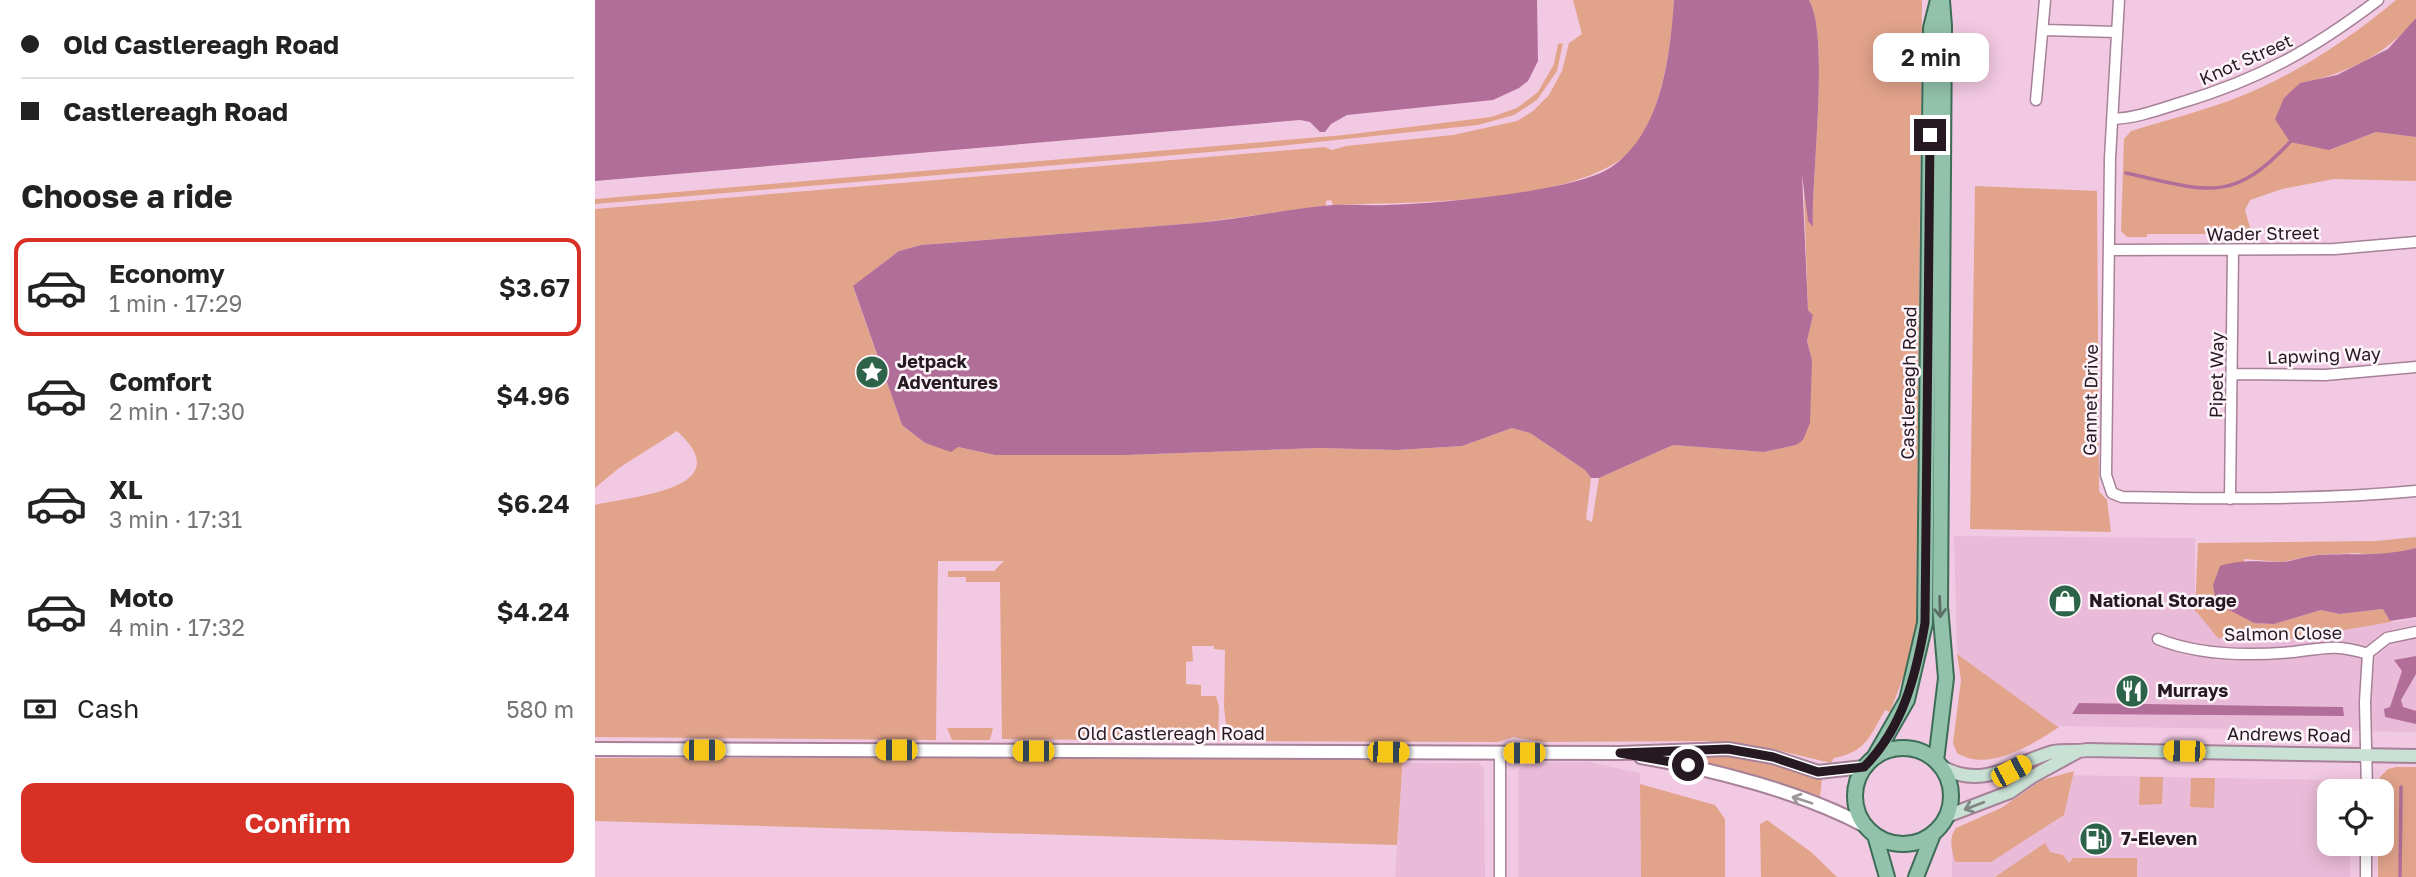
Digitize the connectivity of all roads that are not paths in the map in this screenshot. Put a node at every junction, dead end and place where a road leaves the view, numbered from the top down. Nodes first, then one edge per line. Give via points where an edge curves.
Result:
1 (1940, 0) edge
2 (2045, 0) edge
3 (2119, 0) edge
4 (2378, 0) edge
5 (2044, 30) junction
6 (2117, 32) junction
7 (2036, 100) dead end
8 (2113, 120) junction
9 (2416, 242) edge
10 (2109, 250) junction
11 (2233, 251) junction
12 (2416, 368) edge
13 (2233, 374) junction
14 (2416, 491) edge
15 (2230, 499) junction
16 (2416, 632) edge
17 (2158, 639) dead end
18 (2368, 654) junction
19 (595, 750) edge
20 (2077, 752) junction
21 (1500, 753) junction
22 (1620, 753) junction
23 (2365, 754) junction
24 (2416, 756) edge
25 (1869, 762) junction
26 (1939, 764) junction
27 (2366, 779) edge
28 (1947, 816) junction
29 (1870, 831) junction
30 (1934, 833) junction
31 (2366, 856) edge
32 (1500, 877) edge
33 (1887, 877) edge
34 (1916, 877) edge
35 (2366, 877) edge

1 - 25 main road, Castlereagh Road via 1931,28 1925,623 1907,700
1 -> 26 main road, Castlereagh Road via 1944,40 1940,607 1946,678
2 - 5 street
3 - 6 street, Gannet Drive
4 - 8 street, Knot Street via 2324,41 2269,71 2211,94
5 - 6 street
5 - 7 street
6 - 8 street, Gannet Drive
8 - 10 street, Gannet Drive
9 - 11 street, Wader Street
10 - 11 street, Wader Street
10 - 15 street, Gannet Drive via 2107,485 2122,497
11 - 13 street, Pipet Way
12 - 13 street, Lapwing Way via 2325,375
13 - 15 street, Pipet Way
14 - 15 street, Gannet Drive
16 - 18 street via 2387,638
17 - 18 street, Salmon Close via 2202,651 2281,652 2340,646
18 - 23 street
19 - 21 street, Old Castlereagh Road
20 - 23 main road, Andrews Road
20 - 26 main road, Andrews Road via 2057,751 1991,776 1965,775
20 -> 28 main road, Andrews Road via 2010,792
21 - 22 street, Old Castlereagh Road
21 - 32 street
22 - 25 street, Old Castlereagh Road via 1728,749 1818,772
29 -> 22 street, Old Castlereagh Road via 1831,810 1748,782
23 - 24 main road, Andrews Road
23 - 27 street
25 - 26 main road via 1899,747 1913,748
25 - 29 main road via 1854,797
26 - 28 main road via 1952,796
28 - 30 main road
29 - 30 main road via 1889,842 1905,844
29 - 33 main road
30 - 34 main road
31 - 35 street

